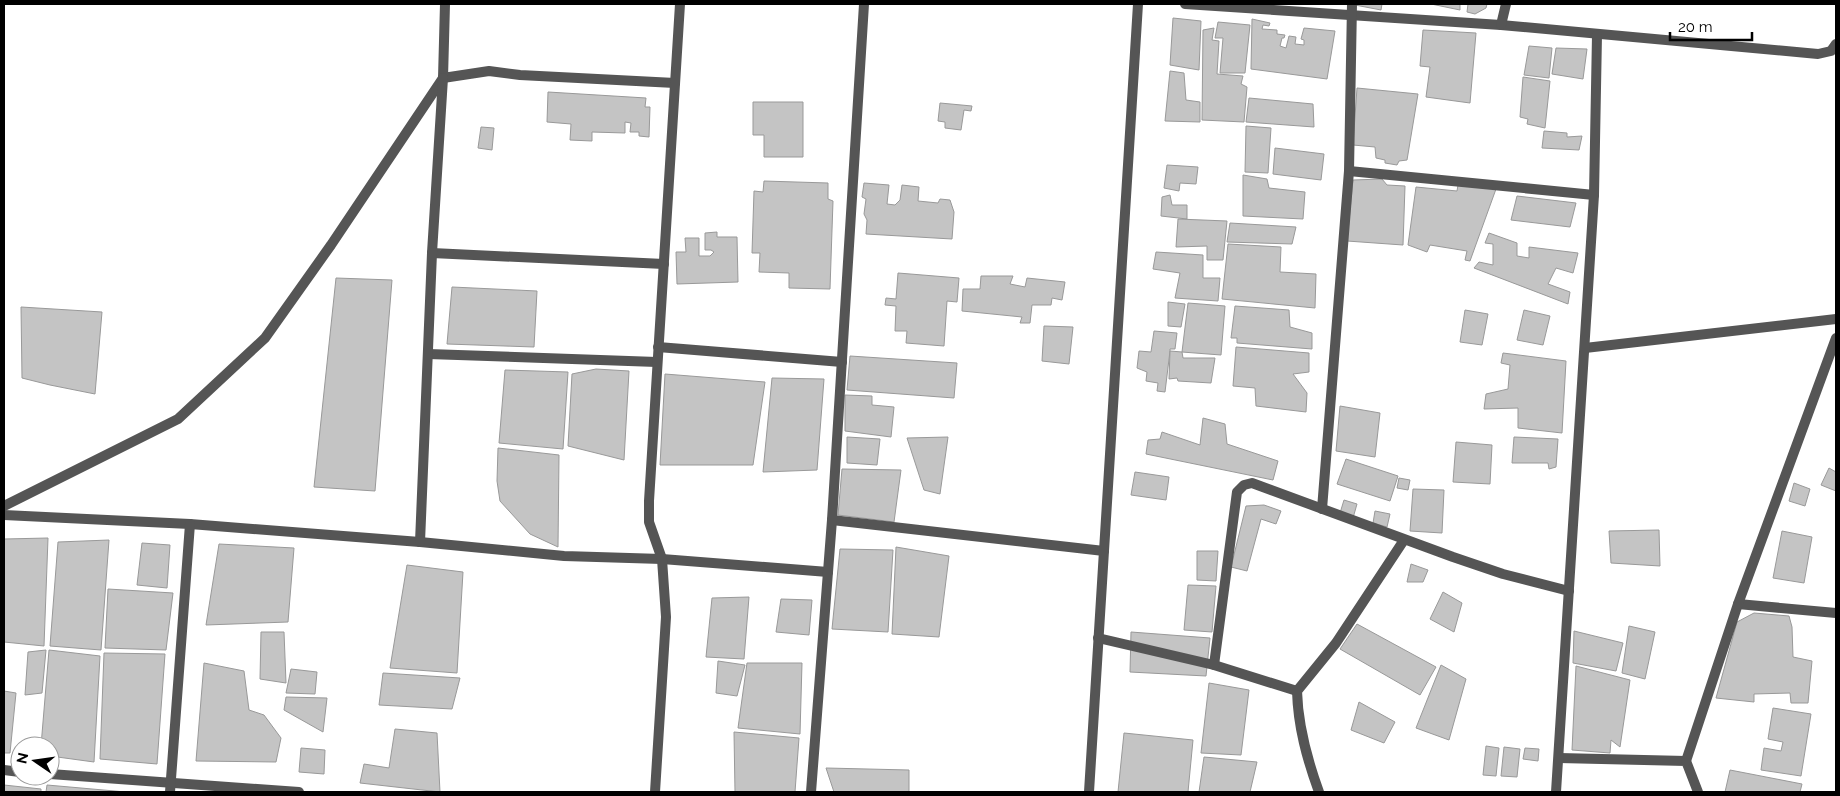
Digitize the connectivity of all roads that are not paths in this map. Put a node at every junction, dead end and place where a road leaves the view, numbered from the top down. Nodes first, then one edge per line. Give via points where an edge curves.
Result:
1 (445, 4) edge
2 (680, 4) edge
3 (864, 4) edge
4 (1138, 4) edge
5 (1185, 4) edge
6 (1352, 4) edge
7 (1506, 4) edge
8 (1351, 15) junction
9 (1501, 25) junction
10 (1596, 35) junction
11 (1836, 44) edge
12 (443, 78) junction
13 (675, 83) junction
14 (1349, 171) junction
15 (1594, 195) junction
16 (432, 253) junction
17 (664, 264) junction
18 (1836, 319) edge
19 (1836, 338) edge
20 (658, 347) junction
21 (1586, 348) junction
22 (428, 354) junction
23 (657, 362) junction
24 (842, 362) junction
25 (4, 506) edge
26 (1322, 509) junction
27 (4, 516) edge
28 (832, 520) junction
29 (190, 524) junction
30 (1404, 540) junction
31 (420, 542) junction
32 (1104, 551) junction
33 (662, 559) junction
34 (828, 572) junction
35 (1569, 591) junction
36 (1738, 604) junction
37 (1836, 613) edge
38 (1098, 638) junction
39 (1214, 665) junction
40 (1297, 691) junction
41 (1559, 758) junction
42 (1686, 761) junction
43 (60, 775) edge
44 (170, 788) edge
45 (282, 792) edge
46 (299, 792) edge
47 (655, 792) edge
48 (811, 792) edge
49 (1089, 792) edge
50 (1319, 792) edge
51 (1556, 792) edge
52 (1698, 792) edge

1 - 12 street
2 - 13 street
3 - 24 street
4 - 32 street
5 - 8 street
6 - 8 street
7 - 9 street
8 - 9 street
8 - 14 street
9 - 10 street
10 - 11 street via 1818,54 1831,51
10 - 15 street
12 - 13 street via 489,71
12 - 16 street
12 - 25 street via 265,338 178,419
13 - 17 street
14 - 15 street
14 - 26 street
15 - 21 street
16 - 17 street
16 - 22 street
17 - 20 street
18 - 21 street
19 - 36 street
20 - 23 street
20 - 24 street
21 - 35 street
22 - 23 street
22 - 31 street
23 - 33 street via 649,522
24 - 28 street
26 - 30 street
26 - 39 street via 1252,483 1237,492
27 - 29 street
28 - 32 street
28 - 34 street
29 - 31 street
29 - 44 street
30 - 35 street via 1503,574
30 - 40 street via 1336,643
31 - 33 street via 564,556
32 - 38 street
33 - 34 street
33 - 47 street via 666,617
34 - 48 street
35 - 41 street
36 - 37 street
36 - 42 street
38 - 39 street
38 - 49 street
39 - 40 street
40 - 50 street via 1300,730
41 - 42 street
41 - 51 street
42 - 52 street
43 - 44 street
44 - 45 street
45 - 46 street

